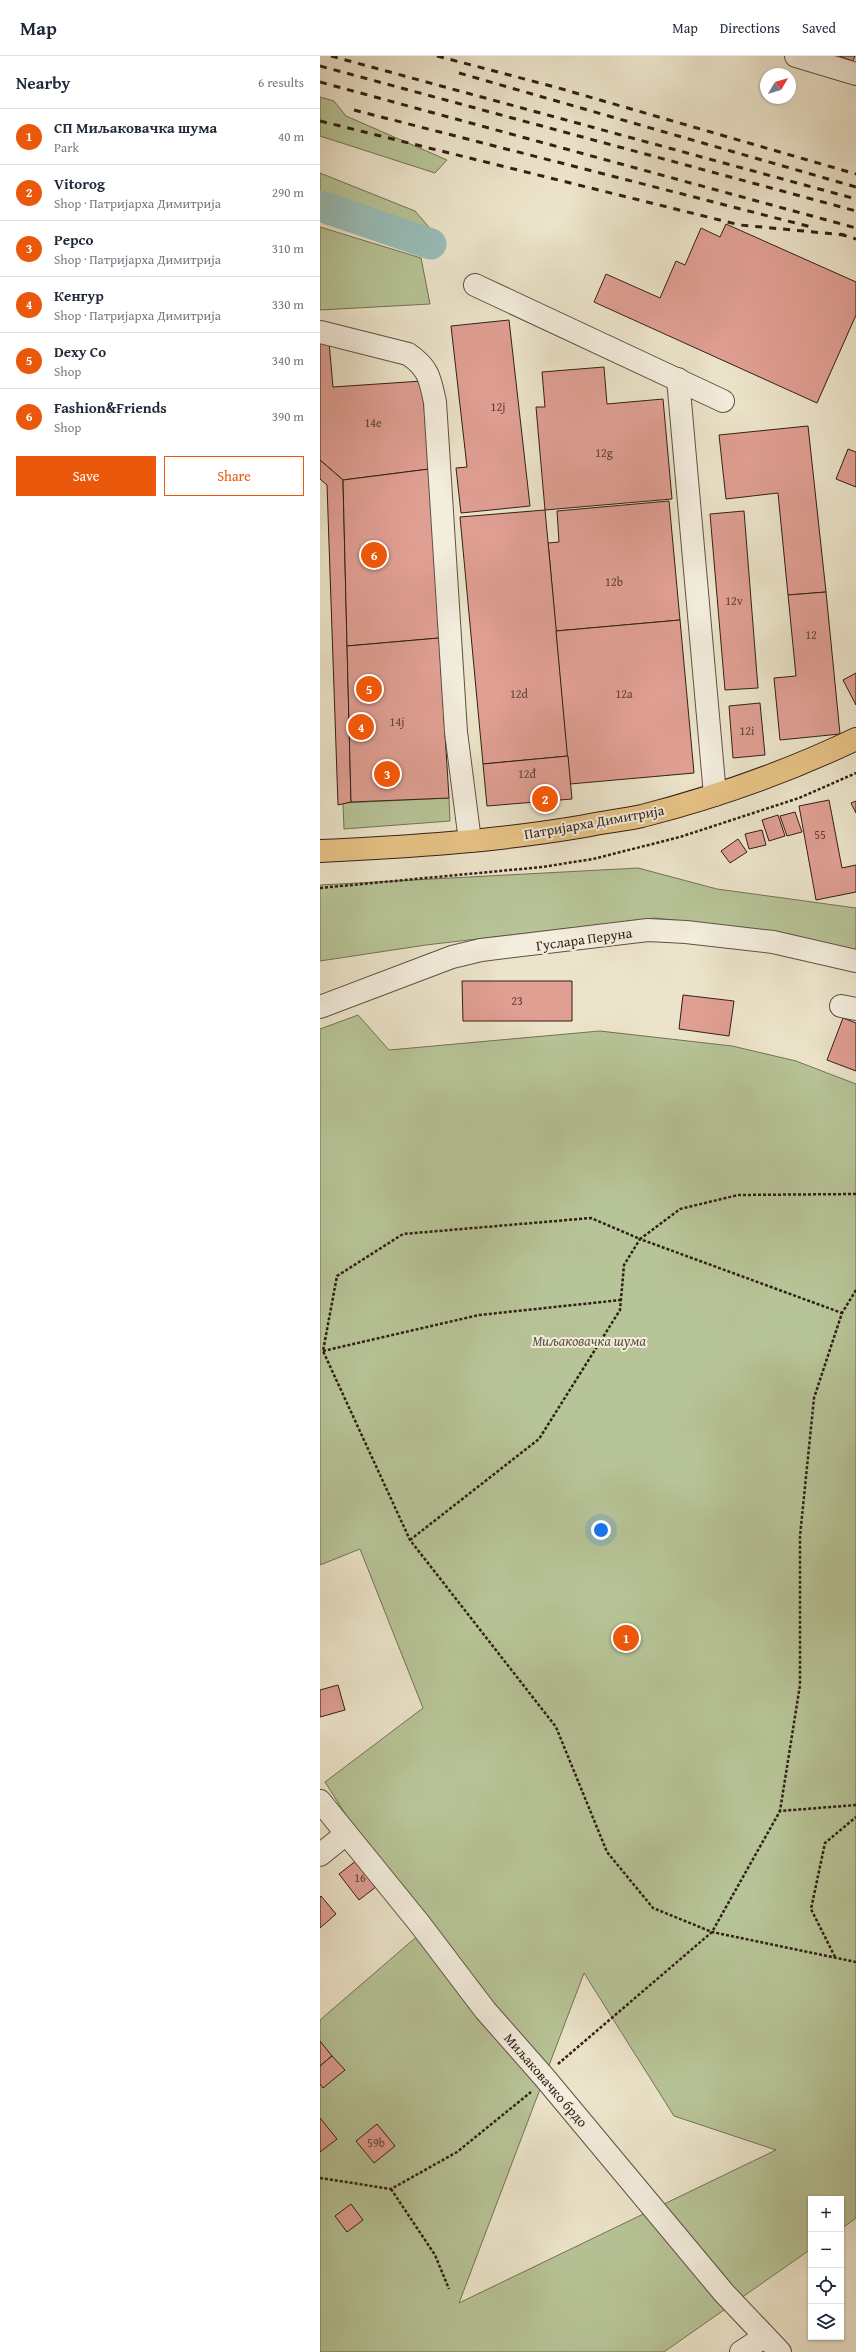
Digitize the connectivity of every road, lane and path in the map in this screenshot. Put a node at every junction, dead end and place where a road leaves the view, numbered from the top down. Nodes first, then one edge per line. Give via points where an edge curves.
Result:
1 (796, 56) edge
2 (856, 74) edge
3 (475, 285) dead end
4 (320, 332) edge
5 (678, 380) junction
6 (723, 401) dead end
7 (856, 739) edge
8 (856, 773) edge
9 (715, 796) junction
10 (470, 841) junction
11 (320, 851) edge
12 (320, 888) edge
13 (856, 961) edge
14 (320, 1006) edge
15 (856, 1194) edge
16 (640, 1239) junction
17 (856, 1290) edge
18 (621, 1300) junction
19 (842, 1313) junction
20 (323, 1351) junction
21 (410, 1540) junction
22 (320, 1802) edge
23 (856, 1805) edge
24 (780, 1811) junction
25 (856, 1817) edge
26 (346, 1834) junction
27 (320, 1855) edge
28 (712, 1932) junction
29 (835, 1958) junction
30 (856, 1962) edge
31 (546, 2079) junction
32 (320, 2178) edge
33 (391, 2189) junction
34 (449, 2290) dead end
35 (764, 2337) junction
36 (741, 2352) edge
37 (780, 2352) edge

1 - 2 street
3 - 5 street
4 - 10 street via 408,354 420,362 428,374 435,402 456,732
5 - 6 street
5 - 9 street
7 - 9 main road, Патријарха Димитрија via 807,763
8 - 12 path via 799,798 680,837 593,860
9 - 10 main road, Патријарха Димитрија via 641,816 549,832
10 - 11 main road, Патријарха Димитрија
13 - 14 street, Гуслара Перуна via 773,942 648,930 481,950 452,957
15 - 16 path via 738,1195 680,1209
16 - 18 path via 624,1265
16 - 19 path
16 - 20 path via 591,1218 403,1234 337,1276
17 - 19 path
18 - 20 path via 479,1315
18 - 21 path via 620,1310 539,1439
19 - 24 path via 814,1398 800,1536 800,1685
20 - 21 path
21 - 28 path via 556,1727 607,1852 653,1908
22 - 26 street, Миљаковачко брдо
23 - 24 path
24 - 28 path
25 - 29 path via 825,1843 811,1909
26 - 27 street
26 - 31 street, Миљаковачко брдо via 419,1923 485,2010
28 - 29 path
28 - 31 path
29 - 30 path
31 - 33 path via 457,2152
31 - 35 street, Миљаковачко брдо via 724,2293
32 - 33 path
33 - 34 path via 435,2255
35 - 36 street
35 - 37 street, Миљаковачко брдо

